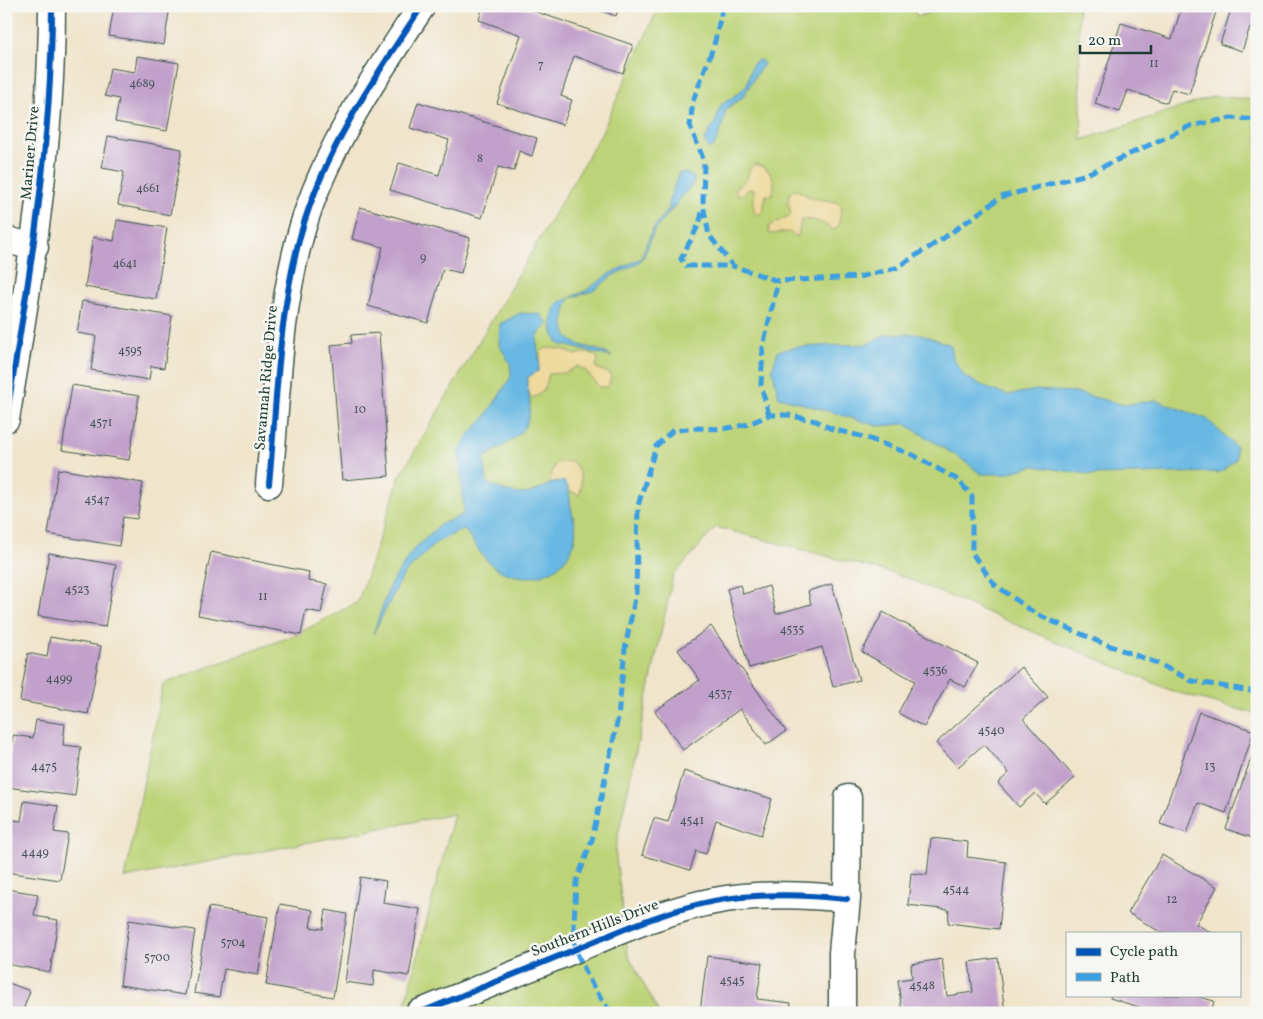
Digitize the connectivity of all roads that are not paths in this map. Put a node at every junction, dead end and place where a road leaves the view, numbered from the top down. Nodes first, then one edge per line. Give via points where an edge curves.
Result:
1 (52, 6) edge
2 (422, 6) edge
3 (6, 240) edge
4 (35, 247) junction
5 (6, 419) edge
6 (269, 484) dead end
7 (848, 798) dead end
8 (847, 899) junction
9 (419, 1013) edge
10 (842, 1013) edge

1 - 4 street, Mariner Drive via 52,65
2 - 6 street, Savannah Ridge Drive via 340,139 302,231 280,338
3 - 4 street
4 - 5 street, Mariner Drive
7 - 8 street
8 - 9 street, Southern Hills Drive via 812,895 758,896 714,901 674,911
8 - 10 street via 842,953

